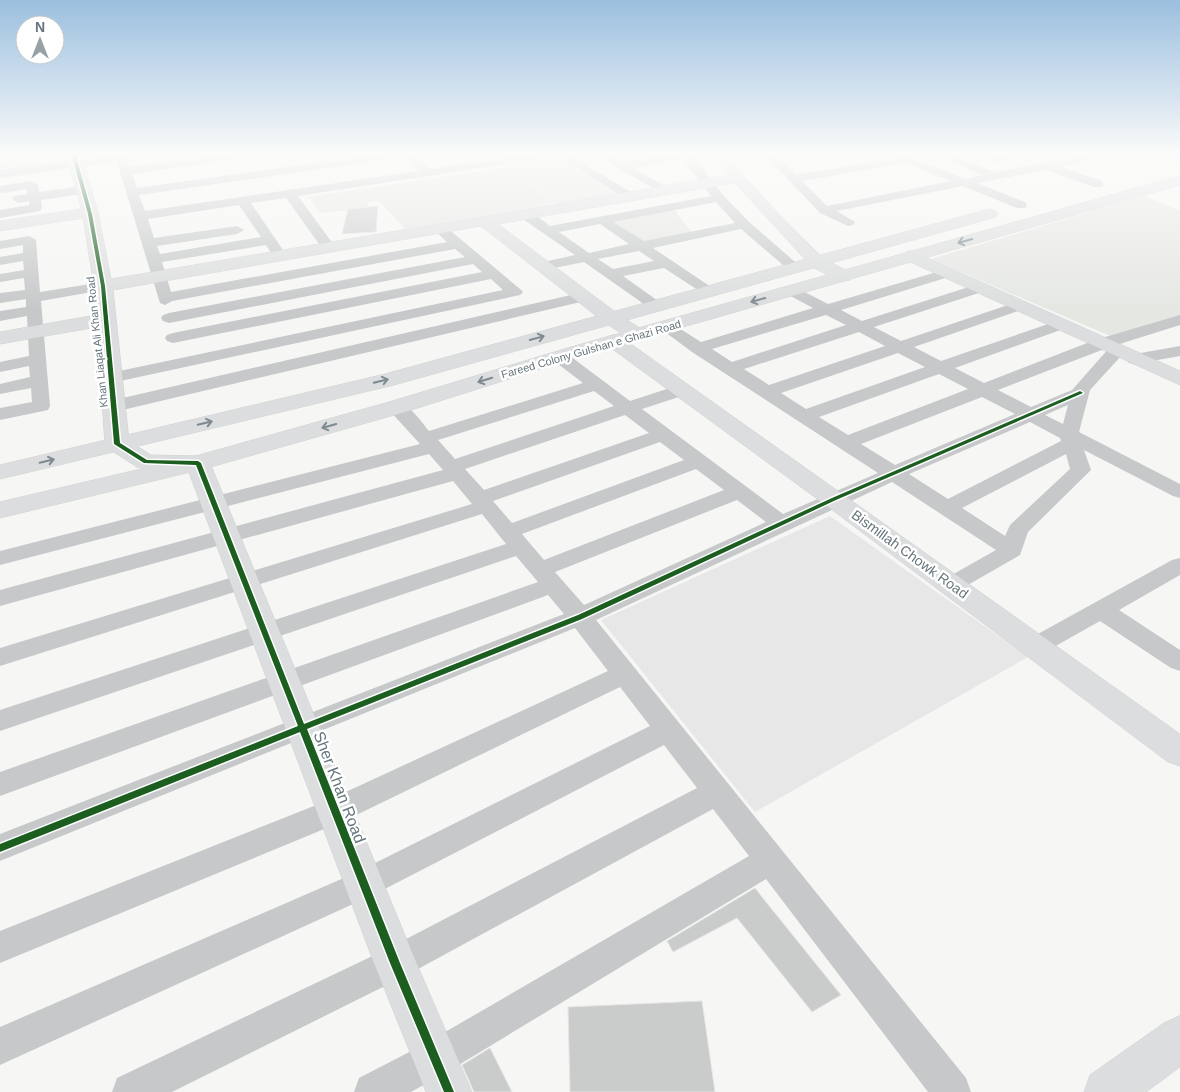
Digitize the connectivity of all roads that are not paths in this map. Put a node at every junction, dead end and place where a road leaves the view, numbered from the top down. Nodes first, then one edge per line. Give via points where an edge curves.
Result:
1 (36, 207) edge
2 (88, 207) edge
3 (139, 207) edge
4 (174, 207) edge
5 (247, 207) edge
6 (299, 207) edge
7 (568, 207) edge
8 (621, 207) edge
9 (672, 207) joint
10 (727, 207) edge
11 (765, 207) edge
12 (821, 207) edge
13 (839, 207) edge
14 (1015, 207) edge
15 (1085, 207) edge
16 (824, 210) junction
17 (730, 211) junction
18 (90, 212) junction
19 (251, 213) junction
20 (0, 214) edge
21 (525, 214) junction
22 (633, 214) junction
23 (711, 214) dead end
24 (232, 216) dead end
25 (203, 220) dead end
26 (602, 220) junction
27 (484, 221) junction
28 (848, 222) dead end
29 (744, 225) junction
30 (0, 226) edge
31 (260, 226) junction
32 (688, 227) junction
33 (440, 228) junction
34 (548, 230) junction
35 (620, 232) junction
36 (602, 236) dead end
37 (584, 239) dead end
38 (269, 240) junction
39 (149, 243) junction
40 (566, 243) junction
41 (458, 244) junction
42 (0, 245) edge
43 (642, 246) junction
44 (329, 248) junction
45 (309, 251) junction
46 (30, 256) junction
47 (280, 256) junction
48 (912, 256) junction
49 (587, 258) junction
50 (154, 259) junction
51 (476, 259) junction
52 (0, 261) edge
53 (366, 261) junction
54 (666, 262) junction
55 (818, 263) junction
56 (544, 266) junction
57 (795, 268) junction
58 (324, 269) junction
59 (31, 273) junction
60 (947, 273) junction
61 (492, 274) junction
62 (611, 274) junction
63 (160, 276) junction
64 (844, 276) junction
65 (0, 278) edge
66 (275, 278) junction
67 (380, 278) junction
68 (103, 286) junction
69 (338, 286) junction
70 (980, 288) junction
71 (792, 290) junction
72 (709, 291) junction
73 (393, 294) junction
74 (287, 295) junction
75 (584, 297) junction
76 (0, 298) edge
77 (165, 298) junction
78 (33, 300) junction
79 (352, 302) junction
80 (656, 306) junction
81 (1019, 306) junction
82 (827, 309) junction
83 (299, 313) junction
84 (0, 316) edge
85 (106, 318) junction
86 (169, 318) junction
87 (1180, 320) edge
88 (369, 323) junction
89 (1060, 325) junction
90 (665, 326) junction
91 (861, 326) junction
92 (620, 331) junction
93 (35, 332) junction
94 (0, 338) edge
95 (173, 338) junction
96 (386, 343) junction
97 (900, 347) junction
98 (698, 348) junction
99 (1109, 348) junction
100 (1180, 351) edge
101 (560, 357) junction
102 (1135, 359) junction
103 (37, 360) junction
104 (178, 364) junction
105 (0, 367) edge
106 (730, 368) junction
107 (940, 368) junction
108 (111, 378) junction
109 (1180, 379) edge
110 (39, 381) junction
111 (597, 384) junction
112 (0, 389) edge
113 (682, 390) junction
114 (983, 390) junction
115 (766, 392) junction
116 (1080, 393) junction
117 (114, 406) junction
118 (397, 407) junction
119 (629, 408) junction
120 (0, 414) edge
121 (1030, 414) junction
122 (804, 416) junction
123 (663, 434) junction
124 (1070, 439) junction
125 (846, 443) junction
126 (117, 444) junction
127 (442, 456) junction
128 (699, 461) junction
129 (198, 462) junction
130 (0, 472) edge
131 (893, 473) junction
132 (739, 492) junction
133 (1180, 492) edge
134 (834, 499) junction
135 (214, 503) junction
136 (483, 503) junction
137 (947, 508) junction
138 (0, 510) edge
139 (781, 523) junction
140 (227, 537) junction
141 (514, 539) junction
142 (1012, 550) junction
143 (0, 558) edge
144 (1180, 565) edge
145 (546, 578) junction
146 (244, 581) junction
147 (951, 585) junction
148 (0, 598) edge
149 (1101, 610) junction
150 (580, 616) junction
151 (265, 632) junction
152 (1036, 646) junction
153 (0, 657) edge
154 (1179, 660) edge
155 (624, 674) junction
156 (284, 682) junction
157 (0, 721) edge
158 (302, 727) junction
159 (668, 730) junction
160 (1180, 752) edge
161 (0, 784) edge
162 (717, 792) junction
163 (335, 811) junction
164 (0, 848) edge
165 (770, 860) junction
166 (364, 884) junction
167 (0, 947) edge
168 (395, 963) junction
169 (1180, 1039) edge
170 (0, 1046) edge
171 (434, 1059) junction
172 (131, 1092) edge
173 (373, 1092) edge
174 (449, 1092) edge
175 (952, 1092) edge
176 (1107, 1092) edge

1 - 20 street
2 - 18 street, Khan Liaqat Ali Khan Road
3 - 39 street
4 - 25 street
5 - 19 street
6 - 44 street
7 - 21 street
8 - 22 street
9 - 22 street
9 - 32 street
10 - 17 street
11 - 55 street
12 - 16 street
13 - 16 street
14 - 55 street, Fareed Colony Gulshan e Ghazi Road
15 -> 48 street, Fareed Colony Gulshan e Ghazi Road
16 - 28 street
17 - 23 street
17 - 29 street
18 - 30 street
18 - 68 street, Khan Liaqat Ali Khan Road
19 - 24 street
19 - 31 street
21 - 27 street
21 - 34 street
22 - 26 street
26 - 34 street
26 - 35 street
27 - 33 street
27 - 56 street, Bismillah Chowk Road
29 - 32 street
29 - 57 street
31 - 38 street
31 - 39 street
32 - 43 street
33 - 41 street
33 - 44 street
34 - 40 street
35 - 36 street
35 - 43 street
37 - 40 street
38 - 47 street
38 - 50 street
39 - 50 street
40 - 49 street
41 - 51 street
41 - 53 street
42 - 46 street via 29,240
43 - 49 street
43 - 54 street
44 - 45 street
45 - 47 street
45 - 58 street
46 - 52 street
46 - 59 street
47 - 63 street
48 - 60 street
48 - 64 street, Fareed Colony Gulshan e Ghazi Road
49 - 56 street
49 - 62 street
50 - 63 street
51 - 61 street
51 - 67 street
53 - 58 street
53 - 67 street
54 - 62 street
54 - 72 street
55 - 57 street, Fareed Colony Gulshan e Ghazi Road
55 - 64 street
56 - 75 street, Bismillah Chowk Road
57 - 72 street, Fareed Colony Gulshan e Ghazi Road
58 - 66 street
58 - 69 street
59 - 65 street
59 - 78 street
60 - 70 street
60 - 82 street
61 - 73 street
61 - 88 street via 515,292
62 - 80 street
63 - 68 street
63 - 77 street
64 - 71 street, Fareed Colony Gulshan e Ghazi Road
66 - 74 street
66 - 77 street
67 - 69 street
67 - 73 street
68 - 78 street
68 - 85 street, Khan Liaqat Ali Khan Road
69 - 74 street
69 - 79 street
70 - 81 street
70 - 91 street
71 - 82 street
71 -> 90 street, Fareed Colony Gulshan e Ghazi Road
72 - 80 street, Fareed Colony Gulshan e Ghazi Road
73 - 79 street
74 - 83 street
74 - 86 street
75 - 92 street, Bismillah Chowk Road
75 - 96 street
76 - 78 street
77 - 86 street
78 - 84 street
78 - 93 street
79 - 83 street
79 - 88 street
80 - 92 street, Fareed Colony Gulshan e Ghazi Road
81 - 89 street
81 - 97 street
82 - 91 street
82 - 98 street
83 - 95 street
85 - 93 street
85 - 108 street, Khan Liaqat Ali Khan Road
86 - 95 street
87 - 99 street
88 - 96 street
88 - 104 street
89 - 99 street
89 - 107 street
90 - 92 street, Fareed Colony Gulshan e Ghazi Road
90 - 98 street
91 - 97 street
91 - 106 street
92 - 101 street, Fareed Colony Gulshan e Ghazi Road
92 - 113 street, Bismillah Chowk Road
126 -> 92 street, Fareed Colony Gulshan e Ghazi Road via 386,380
93 - 94 street
93 - 103 street
95 - 104 street
96 - 117 street
97 - 107 street
97 - 115 street
98 - 106 street
99 - 102 street
99 - 114 street
99 - 116 street
100 - 102 street
101 - 111 street
101 -> 118 street, Fareed Colony Gulshan e Ghazi Road
102 - 109 street
103 - 105 street
103 - 110 street
104 - 108 street
106 - 115 street
107 - 114 street
107 - 122 street
108 - 117 street, Khan Liaqat Ali Khan Road
110 - 112 street
110 - 120 street via 40,406
111 - 119 street
111 - 127 street
113 - 119 street
113 - 134 street, Bismillah Chowk Road
114 - 121 street
114 - 125 street
115 - 122 street
116 - 121 street
116 - 124 street
117 - 126 street, Khan Liaqat Ali Khan Road
118 - 127 street
118 -> 129 street, Fareed Colony Gulshan e Ghazi Road
119 - 123 street
119 - 127 street
121 - 124 street
121 - 131 street
122 - 125 street
123 - 128 street
123 - 136 street
124 - 133 street
124 - 137 street
124 - 142 street via 1081,470 1018,530
125 - 131 street
126 - 129 street via 146,462
130 -> 126 street, Fareed Colony Gulshan e Ghazi Road
127 - 135 street
127 - 136 street
127 - 140 street
128 - 132 street
128 - 141 street
129 - 135 street, Sher Khan Road
129 - 138 street, Fareed Colony Gulshan e Ghazi Road
131 - 134 street
131 - 137 street
132 - 139 street
132 - 145 street
134 - 139 street
134 - 147 street, Bismillah Chowk Road
135 - 140 street, Sher Khan Road
135 - 143 street
136 - 141 street
136 - 146 street
137 - 142 street
139 - 150 street
140 - 146 street, Sher Khan Road
140 - 148 street
141 - 145 street
141 - 151 street
142 - 147 street
144 - 149 street
145 - 150 street
145 - 156 street
146 - 151 street, Sher Khan Road
146 - 153 street
147 - 152 street, Bismillah Chowk Road
149 - 152 street
149 - 154 street
150 - 155 street
150 - 158 street
151 - 156 street, Sher Khan Road
151 - 157 street
152 - 160 street, Bismillah Chowk Road
155 - 159 street
155 - 163 street
156 - 158 street, Sher Khan Road
156 - 161 street
158 - 163 street, Sher Khan Road
158 - 164 street
159 - 162 street
159 - 166 street
162 - 165 street
162 - 168 street
163 - 166 street, Sher Khan Road
163 - 167 street
165 - 171 street
165 - 175 street
166 - 168 street, Sher Khan Road
166 - 170 street
168 - 171 street, Sher Khan Road
168 - 172 street
169 - 176 street
171 - 173 street
171 - 174 street, Sher Khan Road

